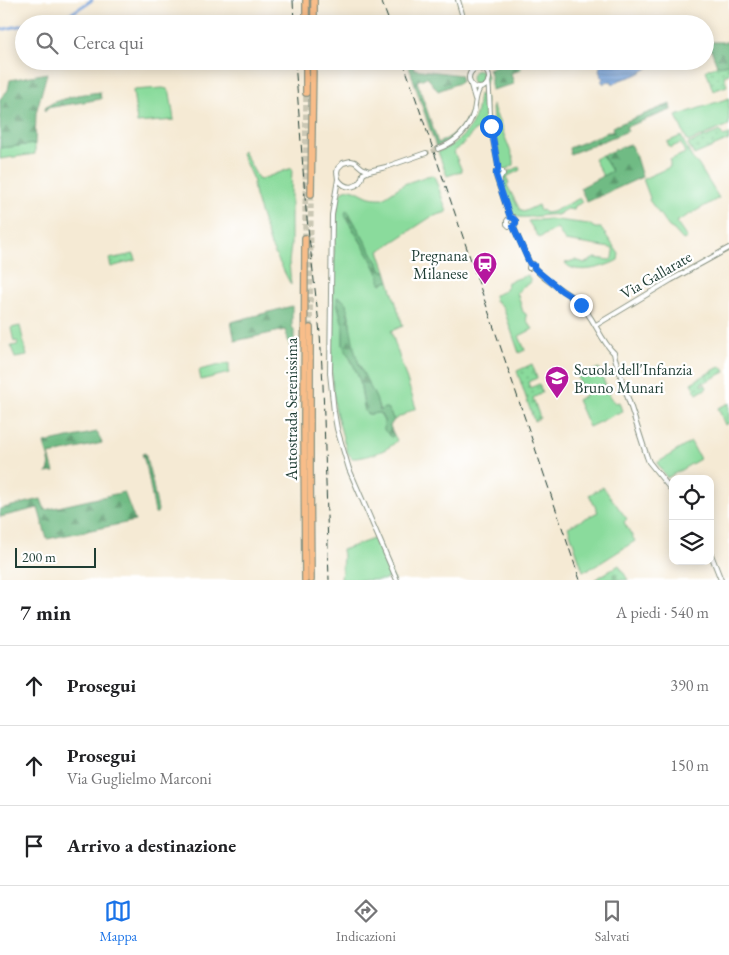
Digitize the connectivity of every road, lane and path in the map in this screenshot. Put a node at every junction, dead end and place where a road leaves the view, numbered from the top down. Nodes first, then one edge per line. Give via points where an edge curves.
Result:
1 (306, 0) edge
2 (314, 0) edge
3 (458, 0) edge
4 (306, 15) edge
5 (314, 15) edge
6 (462, 15) edge
7 (306, 70) edge
8 (313, 70) edge
9 (474, 70) edge
10 (483, 70) edge
11 (471, 72) joint
12 (488, 81) junction
13 (471, 85) junction
14 (481, 88) junction
15 (306, 93) tunnel mouth
16 (490, 95) junction
17 (475, 99) junction
18 (438, 149) tunnel mouth
19 (426, 153) tunnel mouth
20 (362, 168) junction
21 (369, 171) junction
22 (363, 174) junction
23 (338, 179) junction
24 (346, 186) junction
25 (336, 192) junction
26 (311, 194) tunnel mouth
27 (305, 238) tunnel mouth
28 (729, 248) edge
29 (596, 325) junction
30 (310, 328) tunnel mouth
31 (669, 487) edge
32 (714, 562) edge
33 (305, 580) edge
34 (311, 580) edge
35 (397, 580) edge
36 (721, 580) edge

1 - 4 highway
2 - 5 highway
3 - 6 street
7 - 15 highway
8 - 26 highway
9 - 11 street
10 - 12 street
11 - 13 street
12 - 14 street
12 - 16 street
13 - 14 street
13 - 17 street
14 - 16 street
14 - 17 street
16 - 29 street via 491,126 499,170 503,175 499,177 499,185 510,217 507,224 513,226 530,264 578,301
17 - 18 street via 473,114 465,131
19 - 21 street
20 - 21 street
20 - 22 street
20 - 23 street via 355,162 343,163 338,168
21 - 22 street
22 - 24 street via 357,185
23 - 24 street
23 - 25 street
24 - 25 street
25 - 35 street via 332,215 330,324 334,412 349,469
27 - 33 highway, Autostrada Serenissima
28 - 29 street, Via Gallarate
29 - 31 street via 614,354 649,462
30 - 34 highway, Autostrada Serenissima
32 - 36 street

